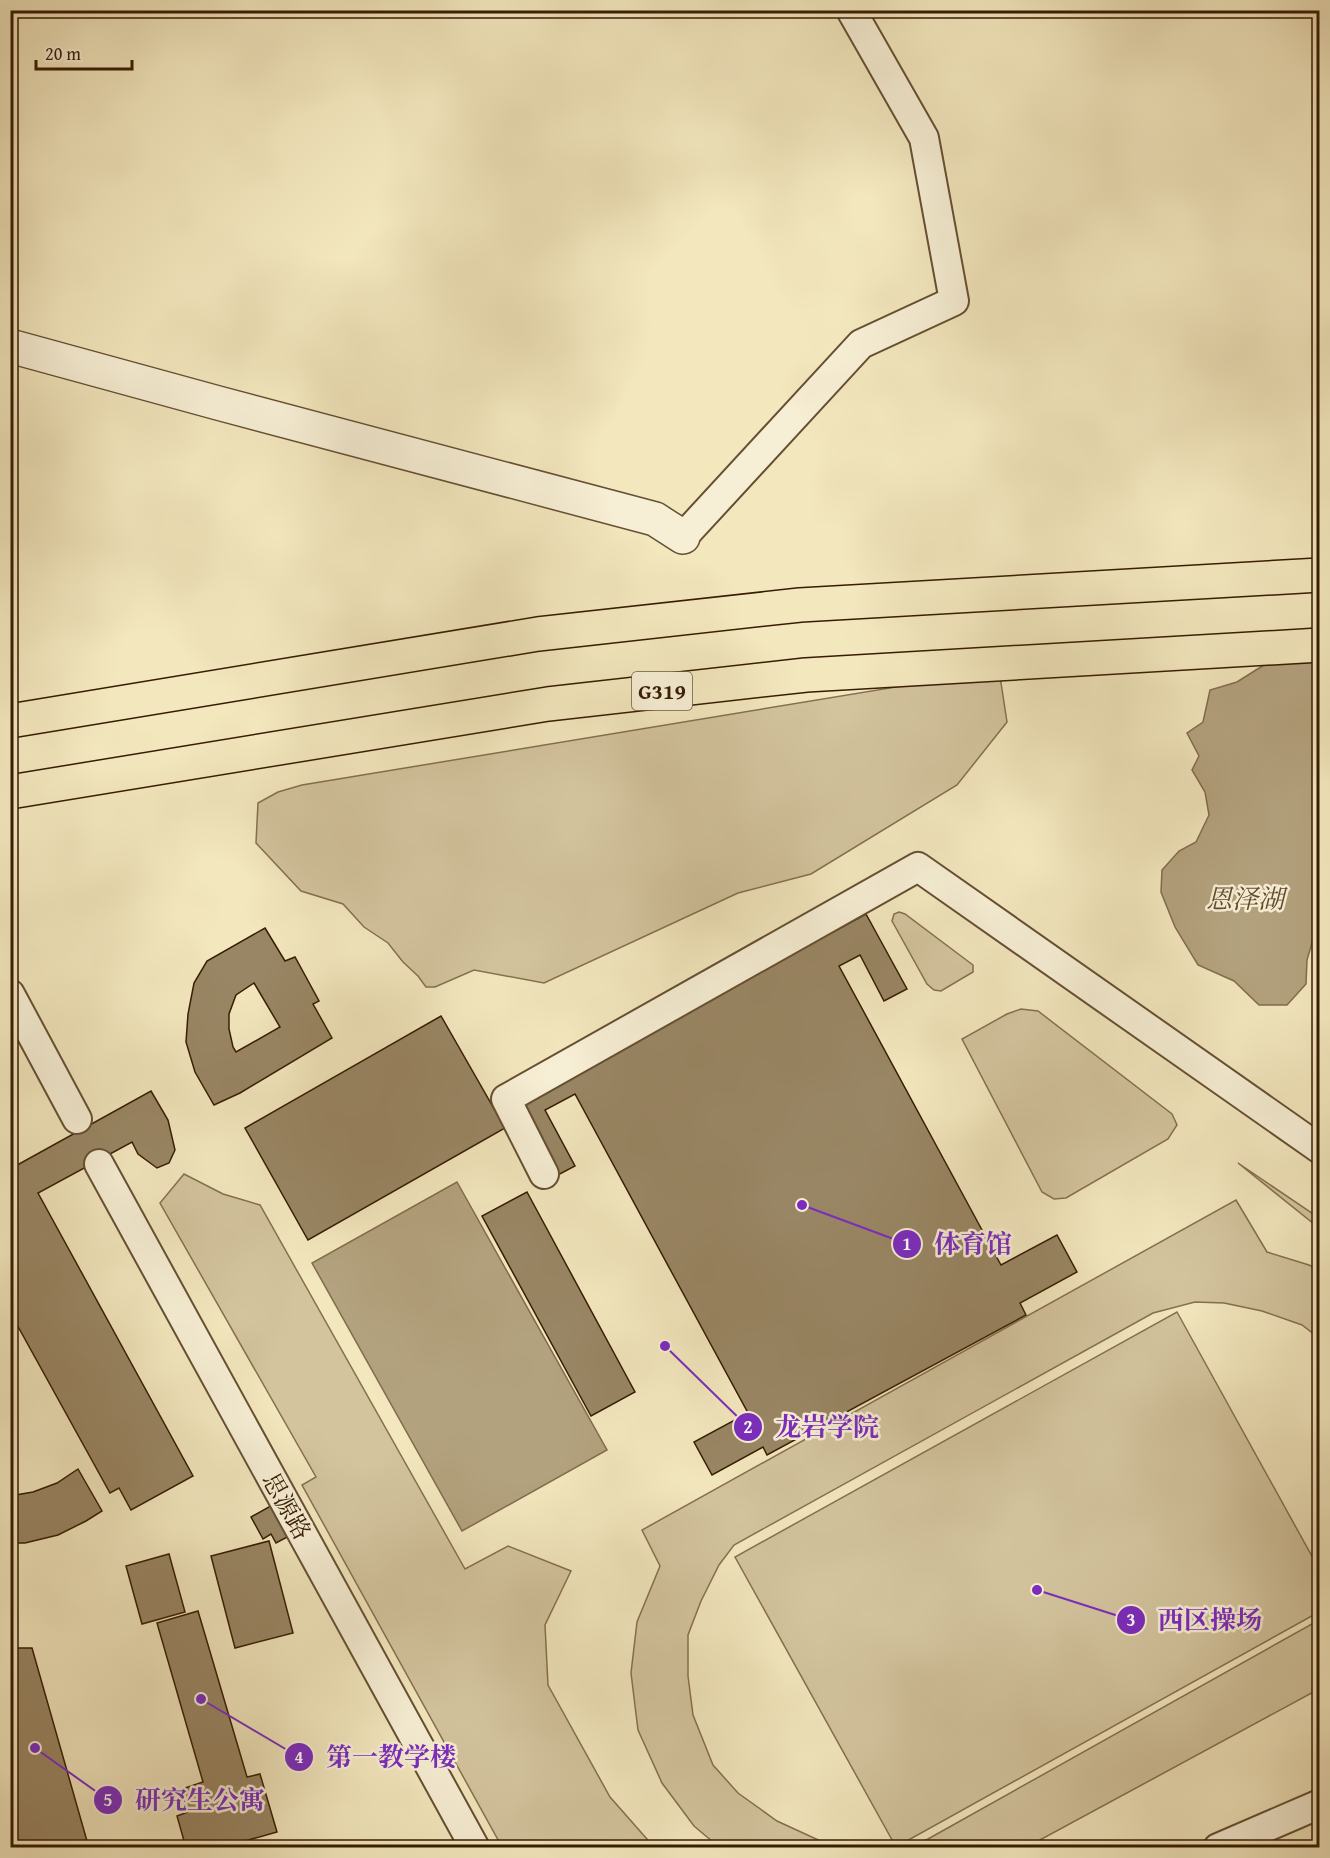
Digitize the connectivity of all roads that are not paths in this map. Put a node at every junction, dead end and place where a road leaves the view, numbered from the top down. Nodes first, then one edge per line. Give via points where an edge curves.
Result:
1 (851, 10) edge
2 (10, 346) edge
3 (683, 537) joint
4 (1320, 575) edge
5 (1320, 645) edge
6 (10, 721) edge
7 (10, 792) edge
8 (10, 994) edge
9 (77, 1119) dead end
10 (1320, 1149) edge
11 (99, 1164) dead end
12 (544, 1174) dead end
13 (1320, 1804) edge
14 (475, 1848) edge
15 (1218, 1848) edge

1 - 3 street via 924,138 954,301 861,344
2 - 3 street via 655,519
4 - 6 highway via 811,604 538,634
5 - 7 highway, G319 via 806,675 724,684 548,704
8 - 9 street
10 - 12 street via 918,867 506,1099
11 - 14 street, 思源路
13 - 15 street

